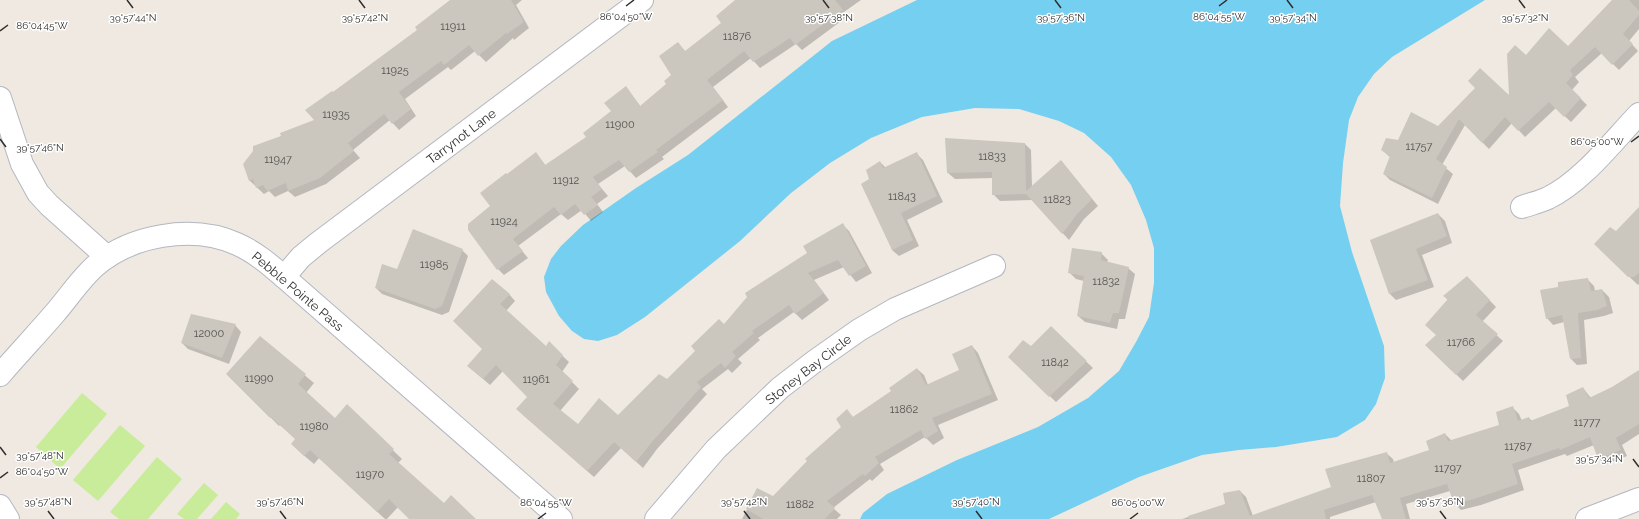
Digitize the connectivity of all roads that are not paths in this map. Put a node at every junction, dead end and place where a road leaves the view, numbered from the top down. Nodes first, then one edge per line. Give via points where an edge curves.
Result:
1 (642, 0) edge
2 (0, 98) edge
3 (1639, 114) edge
4 (1522, 207) dead end
5 (107, 258) junction
6 (994, 266) dead end
7 (284, 277) junction
8 (0, 374) edge
9 (1639, 499) edge
10 (0, 506) edge
11 (8, 519) edge
12 (561, 519) edge
13 (656, 519) edge
14 (1587, 519) edge

1 - 7 street, Tarrynot Lane via 318,243 301,257
2 - 5 street via 22,164 38,193
3 - 4 street via 1569,185 1547,199
5 - 7 street, Pebble Pointe Pass via 134,244 157,237 207,236 220,238 247,249
5 - 8 street, Pebble Pointe Pass via 82,280
6 - 13 street, Stoney Bay Circle via 895,309 859,330 815,361 780,388 716,449
7 - 12 street, Pebble Pointe Pass
9 - 14 street
10 - 11 street

